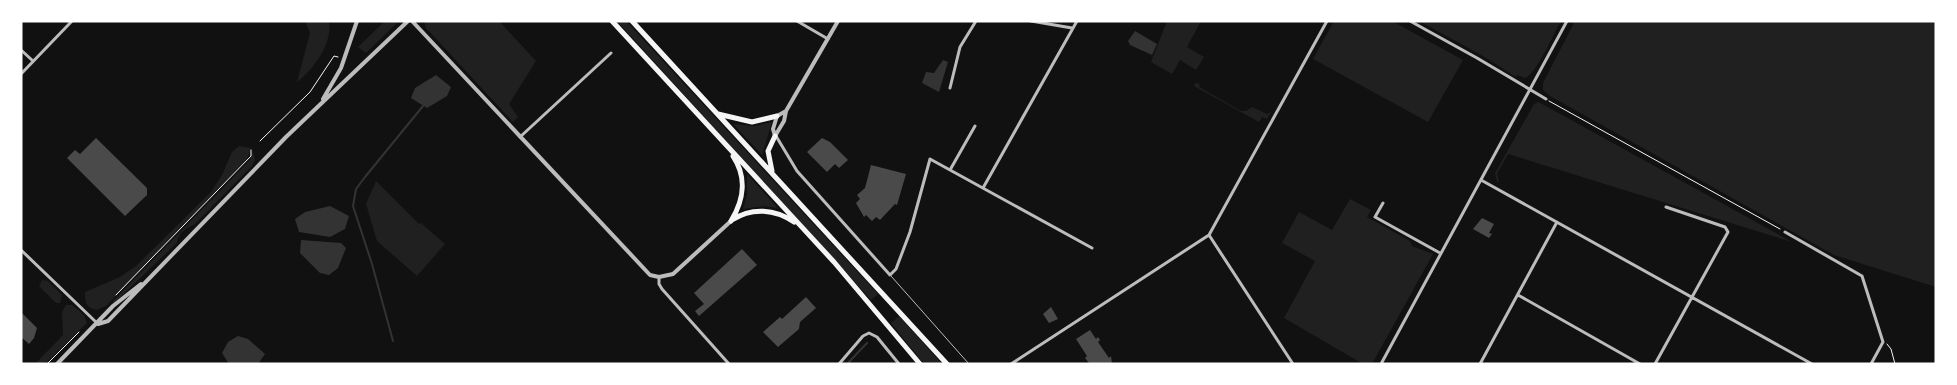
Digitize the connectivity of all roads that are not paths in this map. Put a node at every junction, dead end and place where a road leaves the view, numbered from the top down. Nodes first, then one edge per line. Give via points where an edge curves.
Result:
1 (72, 21) edge
2 (357, 21) edge
3 (408, 21) edge
4 (412, 21) edge
5 (612, 21) edge
6 (632, 21) edge
7 (797, 21) edge
8 (838, 21) edge
9 (976, 21) edge
10 (1031, 21) edge
11 (1077, 21) edge
12 (1327, 21) edge
13 (1410, 21) edge
14 (1567, 21) edge
15 (1072, 28) junction
16 (828, 39) junction
17 (21, 50) edge
18 (612, 53) dead end
19 (33, 61) junction
20 (21, 74) edge
21 (950, 88) dead end
22 (1531, 90) junction
23 (1546, 99) road end
24 (316, 108) junction
25 (786, 111) junction
26 (718, 114) junction
27 (777, 116) junction
28 (975, 126) dead end
29 (775, 136) junction
30 (520, 137) junction
31 (723, 141) junction
32 (950, 170) junction
33 (773, 174) junction
34 (1481, 180) junction
35 (983, 188) junction
36 (1383, 203) dead end
37 (1666, 207) dead end
38 (731, 221) junction
39 (1557, 222) junction
40 (804, 230) junction
41 (1785, 232) road end
42 (1209, 235) junction
43 (1092, 248) dead end
44 (21, 250) edge
45 (1440, 253) junction
46 (890, 275) junction
47 (659, 277) junction
48 (1518, 295) junction
49 (1692, 297) junction
50 (98, 324) junction
51 (906, 348) junction
52 (57, 364) edge
53 (729, 364) edge
54 (839, 364) edge
55 (899, 364) edge
56 (914, 364) edge
57 (920, 364) edge
58 (947, 364) edge
59 (969, 364) edge
60 (1010, 364) edge
61 (1293, 364) edge
62 (1381, 364) edge
63 (1480, 364) edge
64 (1640, 364) edge
65 (1655, 364) edge
66 (1812, 364) edge
67 (1871, 364) edge

1 - 19 street
2 - 24 street via 339,71
3 - 24 street
4 - 30 street
5 - 31 main road
6 - 26 main road
7 - 16 street
8 - 16 street
9 - 21 street via 960,47
10 - 15 street
11 - 15 street
12 - 42 street
13 - 22 street
14 - 22 street
15 - 35 street
16 - 25 street
17 - 19 street
18 - 30 street
19 - 20 street
22 - 23 street
22 - 34 street
24 - 50 street via 108,321
25 - 27 street
25 - 29 street
26 - 27 main road via 752,122
26 - 33 main road
27 - 29 street via 773,130
28 - 32 street
29 - 33 main road via 768,151
29 - 46 street via 796,171
30 - 47 street via 646,272
31 - 38 main road via 738,163 743,182 740,202
31 - 40 main road
32 - 35 street
32 - 46 street via 930,159 910,232
33 - 58 main road
34 - 39 street
34 - 45 street
35 - 43 street
36 - 45 street via 1375,217
37 - 49 street via 1728,230
38 - 40 main road via 748,213 768,211 785,216
38 - 47 street via 673,274
39 - 48 street
39 - 49 street
40 - 51 main road
41 - 67 street via 1862,276 1883,342
42 - 60 street
42 - 61 street
44 - 50 street
45 - 62 street
46 - 59 lane
47 - 53 street via 662,289
48 - 63 street
48 - 64 street
49 - 65 street
49 - 66 street
50 - 52 street
51 - 56 main road
51 - 57 main road
54 - 55 street via 869,333

